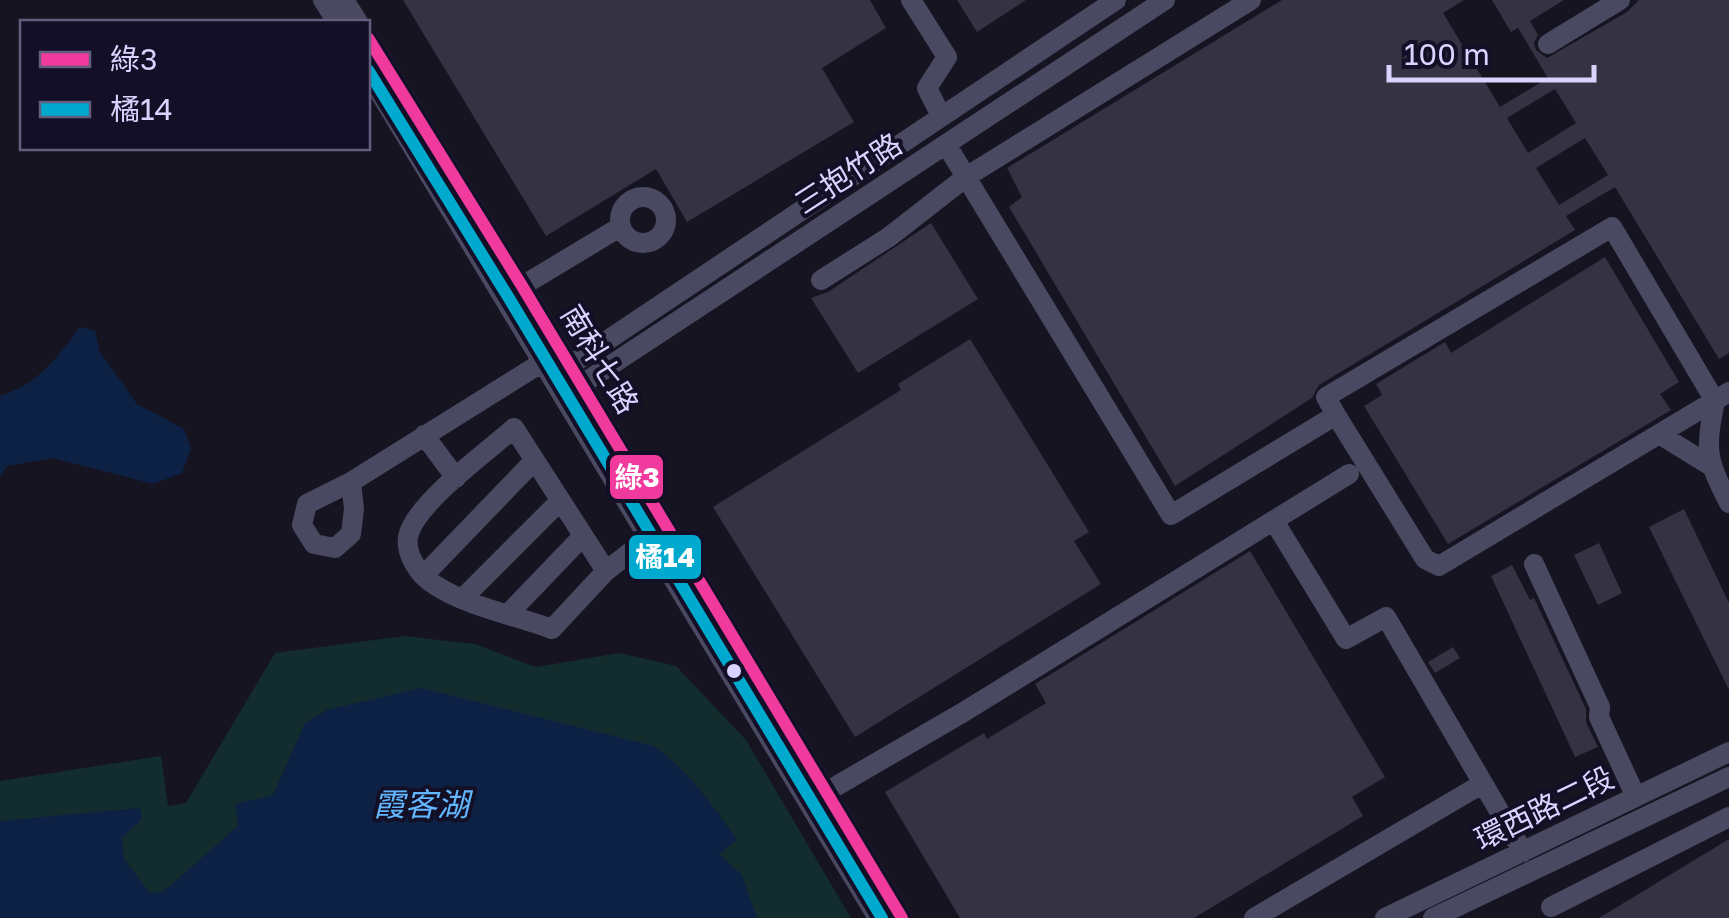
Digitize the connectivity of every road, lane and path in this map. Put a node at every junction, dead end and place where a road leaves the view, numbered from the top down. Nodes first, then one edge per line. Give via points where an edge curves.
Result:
1 (910, 0) edge
2 (1116, 0) edge
3 (1166, 0) edge
4 (1251, 0) edge
5 (1620, 0) edge
6 (370, 41) edge
7 (1548, 44) dead end
8 (370, 76) edge
9 (941, 116) junction
10 (946, 144) junction
11 (966, 178) junction
12 (620, 227) dead end
13 (821, 280) dead end
14 (522, 286) junction
15 (556, 364) junction
16 (572, 391) junction
17 (1722, 396) edge
18 (1336, 414) junction
19 (1659, 434) junction
20 (424, 435) junction
21 (534, 460) junction
22 (1711, 466) junction
23 (1348, 474) dead end
24 (456, 478) junction
25 (350, 482) dead end
26 (560, 501) junction
27 (1729, 503) edge
28 (1274, 521) junction
29 (583, 536) junction
30 (650, 537) junction
31 (1534, 564) dead end
32 (606, 571) junction
33 (424, 575) junction
34 (462, 599) junction
35 (510, 614) junction
36 (1729, 752) edge
37 (796, 760) junction
38 (1729, 777) edge
39 (1482, 784) junction
40 (826, 792) junction
41 (1636, 797) junction
42 (1729, 818) edge
43 (1523, 852) junction
44 (1554, 913) edge
45 (878, 918) edge
46 (902, 918) edge
47 (1254, 918) edge
48 (1385, 918) edge
49 (1432, 918) edge
50 (1530, 918) edge

1 - 9 street via 947,56 928,88
2 - 9 street, 三抱竹路
3 - 10 street, 三抱竹路
4 - 11 street
5 - 7 street
6 - 14 street, 南科七路
8 - 15 street, 南科七路
9 - 15 street, 三抱竹路
10 - 11 street
10 - 16 street, 三抱竹路
11 - 13 street
11 - 18 street via 1170,515
12 - 14 street
14 - 15 street, 南科七路
15 - 16 street, 南科七路
15 - 20 street, 三抱竹路
16 - 30 street, 南科七路
16 - 37 street, 南科七路
17 - 18 street via 1612,228 1326,397
17 - 19 street
17 - 22 street via 1707,439
18 - 19 street via 1426,558 1439,566
19 - 22 street
20 - 24 street
20 - 25 street, 三抱竹路
21 - 24 street via 514,428
21 - 26 street
21 - 33 street
22 - 27 street
23 - 28 street
24 - 33 street via 408,535 412,561
26 - 29 street
26 - 34 street
28 - 39 street via 1346,638 1386,617
28 - 40 street
29 - 32 street
29 - 35 street
30 - 32 street
30 - 37 street, 南科七路
31 - 41 street
32 - 35 street via 552,629
33 - 34 street
34 - 35 street
36 - 41 street, 環西路二段
37 - 40 street, 南科七路
37 - 45 street, 南科七路
38 - 49 street, 環西路二段
39 - 43 street
39 - 47 street
40 - 46 street, 南科七路
41 - 43 street, 環西路二段
42 - 44 street
43 - 48 street, 環西路二段
44 - 50 street

